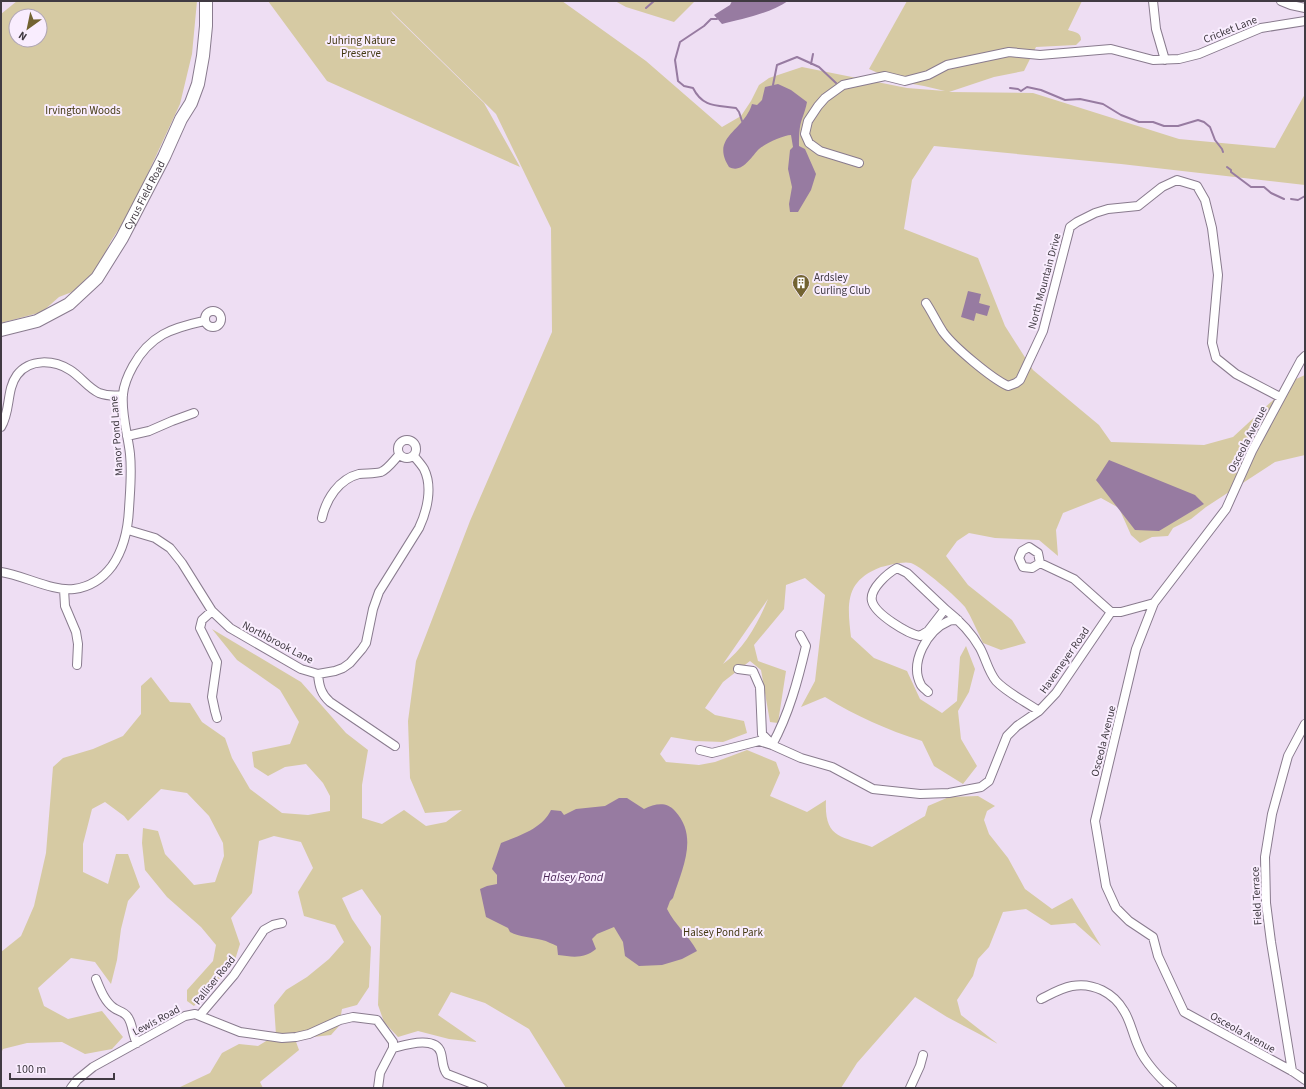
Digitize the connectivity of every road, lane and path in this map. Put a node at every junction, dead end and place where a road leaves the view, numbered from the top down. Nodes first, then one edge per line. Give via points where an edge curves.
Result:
1 (206, 1) edge
2 (1153, 1) edge
3 (1281, 1) edge
4 (1305, 8) edge
5 (1305, 21) edge
6 (1164, 60) junction
7 (859, 163) dead end
8 (926, 303) dead end
9 (204, 321) dead end
10 (1, 330) edge
11 (1305, 356) edge
12 (123, 395) junction
13 (1280, 397) junction
14 (194, 413) dead end
15 (1, 427) edge
16 (127, 436) junction
17 (399, 455) junction
18 (414, 456) junction
19 (322, 518) dead end
20 (128, 530) junction
21 (1040, 563) dead end
22 (1, 572) edge
23 (64, 589) junction
24 (1154, 603) junction
25 (945, 609) junction
26 (212, 611) junction
27 (1111, 612) junction
28 (958, 620) junction
29 (800, 635) dead end
30 (77, 665) dead end
31 (738, 669) dead end
32 (318, 674) junction
33 (928, 692) dead end
34 (1039, 711) junction
35 (217, 718) dead end
36 (1305, 724) edge
37 (772, 745) junction
38 (395, 746) dead end
39 (700, 750) dead end
40 (282, 922) dead end
41 (96, 979) dead end
42 (1041, 999) dead end
43 (200, 1015) junction
44 (136, 1043) junction
45 (393, 1048) junction
46 (923, 1055) dead end
47 (1292, 1071) junction
48 (1305, 1080) edge
49 (71, 1088) edge
50 (378, 1088) edge
51 (482, 1088) edge
52 (910, 1088) edge
53 (1172, 1088) edge

1 - 10 street, Cyrus Field Road via 206,26 198,84 191,103 122,238 97,278 69,304 37,321
2 - 6 street via 1156,29
3 - 4 street
5 - 6 street, Cricket Lane via 1261,28 1199,54
6 - 7 street, Cricket Lane via 1153,60 1111,49 1040,54 1009,52 947,65 928,75 905,81 885,76 844,85 825,98 811,114 805,134 809,143 820,151
8 - 13 street, North Mountain Drive via 953,344 1003,384 1008,386 1016,383 1025,372 1043,331 1070,227 1095,213 1138,206 1162,187 1177,180 1197,186 1205,200 1212,228 1218,275 1212,343 1216,358 1236,374
9 - 12 street, Manor Pond Lane via 172,329 150,343 128,375
11 - 13 street, Osceola Avenue
12 - 15 street via 110,396 98,392 70,370 57,364 34,363 24,368 14,379 7,414
12 - 16 street, Manor Pond Lane
13 - 24 street, Osceola Avenue via 1252,450 1226,509
14 - 16 street via 149,431
16 - 20 street, Manor Pond Lane via 131,476
17 - 18 street via 405,459
17 - 18 street, Northbrook Lane via 399,446 407,440 416,446
17 - 19 street via 381,472 359,474 345,481 329,498
18 - 32 street, Northbrook Lane via 424,469 428,481 426,508 419,528 379,592 366,643 362,649 343,668
20 - 23 street, Manor Pond Lane via 120,554 103,576 74,590
20 - 26 street, Northbrook Lane via 155,538 170,548
21 - 27 street via 1074,579
22 - 23 street, Manor Pond Lane
23 - 30 street via 65,606 76,632
24 - 27 street via 1121,612
24 - 47 street, Osceola Avenue via 1136,649 1095,821 1106,886 1116,908 1129,921 1153,937 1158,956 1184,1012
25 - 25 street via 907,573 897,568 887,574 872,594 872,602 880,611 891,622 913,635 920,636 928,631
25 - 28 street
26 - 32 street, Northbrook Lane via 235,631 301,669
26 - 35 street via 202,620 200,628 217,662 212,697
27 - 34 street, Havemeyer Road via 1056,693
28 - 33 street via 949,621 936,630 922,648 918,659 918,675 921,686
28 - 34 street via 974,637 989,670 998,682
29 - 37 street via 806,646 800,670 782,725
31 - 37 street via 752,671 760,687 762,734
32 - 38 street via 320,690 330,702
34 - 37 street, Havemeyer Road via 1007,736 989,781 981,787 949,792 920,794 873,788 832,767 801,758
36 - 47 street, Field Terrace via 1288,756 1272,814 1265,857 1266,903
37 - 39 street, Havemeyer Road via 759,741 712,752
40 - 43 street, Palliser Road via 264,930 234,975
41 - 44 street via 108,1002 127,1015
42 - 53 street via 1061,989 1089,986 1103,990 1118,1000 1139,1049 1162,1081
43 - 44 street, Lewis Road via 185,1016
43 - 45 street via 240,1032 282,1038 309,1034 353,1017 377,1020 393,1042
44 - 49 street, Lewis Road via 93,1067
45 - 50 street via 380,1073
45 - 51 street via 413,1043 432,1043 441,1052 446,1074
46 - 52 street
47 - 48 street, Osceola Avenue

